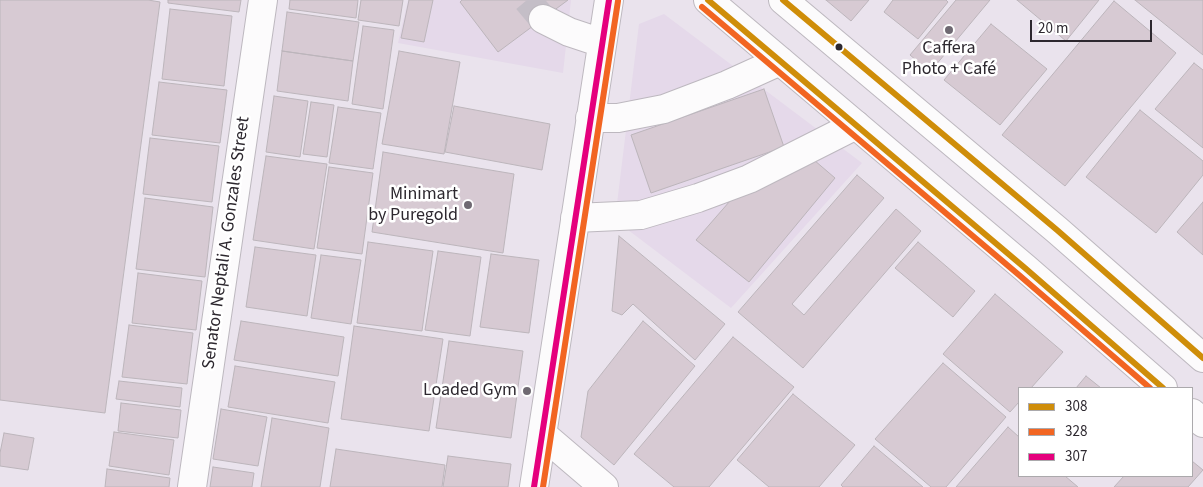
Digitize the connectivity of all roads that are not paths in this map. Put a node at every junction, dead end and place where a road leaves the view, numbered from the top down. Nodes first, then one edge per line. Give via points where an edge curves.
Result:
1 (263, 0) edge
2 (609, 0) edge
3 (708, 0) edge
4 (783, 0) edge
5 (543, 19) tunnel mouth
6 (602, 43) junction
7 (780, 61) junction
8 (590, 118) junction
9 (856, 125) junction
10 (575, 218) junction
11 (1203, 358) edge
12 (1162, 387) edge
13 (1193, 414) edge
14 (1203, 423) edge
15 (542, 434) junction
16 (192, 487) edge
17 (534, 487) edge
18 (604, 487) edge

1 - 16 main road, Senator Neptali A. Gonzales Street
2 - 6 main road
3 - 7 main road
4 - 11 main road via 1057,230
5 - 6 main road
6 - 8 main road
7 - 8 main road via 664,109 618,118
7 - 9 main road
8 - 10 main road
9 - 10 main road via 749,179 698,198 641,215
9 - 12 main road
10 - 15 main road
13 - 14 main road
15 - 17 main road
15 - 18 main road

